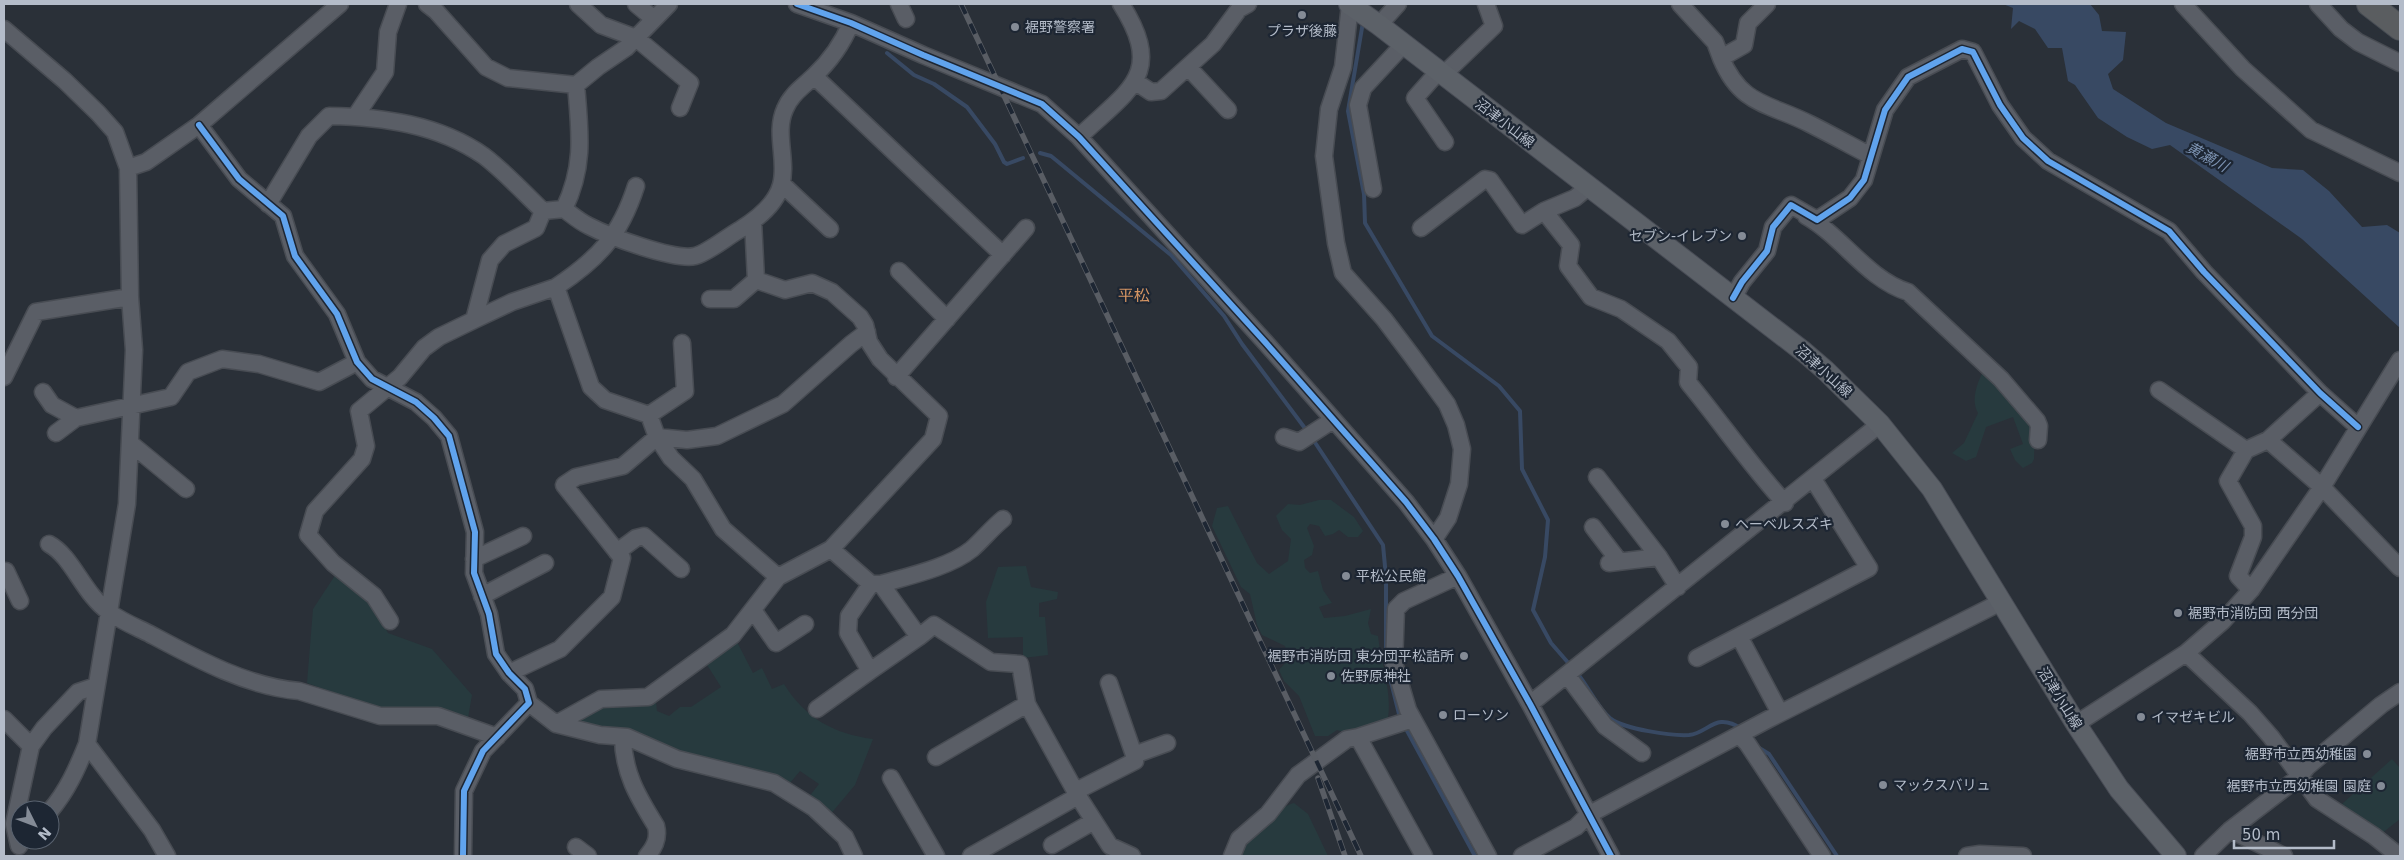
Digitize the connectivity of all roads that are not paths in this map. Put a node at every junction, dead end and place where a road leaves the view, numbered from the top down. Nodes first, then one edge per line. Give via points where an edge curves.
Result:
1 (340, 4) edge
2 (398, 4) edge
3 (427, 4) edge
4 (578, 4) edge
5 (636, 4) edge
6 (669, 4) edge
7 (797, 4) edge
8 (899, 4) edge
9 (1121, 4) edge
10 (1248, 4) edge
11 (1398, 4) edge
12 (1486, 4) edge
13 (1680, 4) edge
14 (1767, 4) edge
15 (2183, 4) edge
16 (2318, 4) edge
17 (2368, 4) edge
18 (2394, 4) edge
19 (1351, 5) edge
20 (813, 7) edge
21 (2400, 8) edge
22 (906, 19) dead end
23 (654, 20) junction
24 (851, 23) junction
25 (1378, 24) junction
26 (2400, 28) edge
27 (4, 29) edge
28 (636, 38) junction
29 (1403, 45) junction
30 (1721, 58) junction
31 (2400, 63) edge
32 (1188, 67) junction
33 (1441, 74) junction
34 (814, 76) junction
35 (1136, 82) junction
36 (576, 85) junction
37 (680, 108) dead end
38 (1228, 110) dead end
39 (355, 117) junction
40 (199, 125) junction
41 (1079, 137) junction
42 (1445, 142) dead end
43 (1871, 156) junction
44 (128, 168) junction
45 (2400, 173) edge
46 (782, 184) junction
47 (636, 186) dead end
48 (1588, 187) junction
49 (1372, 189) dead end
50 (268, 204) junction
51 (1790, 207) junction
52 (564, 210) junction
53 (543, 211) junction
54 (1544, 211) junction
55 (753, 222) junction
56 (1026, 228) dead end
57 (1420, 228) dead end
58 (830, 229) dead end
59 (614, 237) junction
60 (1003, 255) junction
61 (899, 271) dead end
62 (756, 280) junction
63 (556, 287) junction
64 (130, 297) junction
65 (1733, 298) junction
66 (710, 299) dead end
67 (947, 319) junction
68 (474, 320) junction
69 (867, 332) junction
70 (682, 343) dead end
71 (357, 362) junction
72 (2398, 368) edge
73 (4, 377) edge
74 (896, 377) junction
75 (386, 386) junction
76 (2159, 390) dead end
77 (43, 392) dead end
78 (2320, 393) junction
79 (132, 406) junction
80 (649, 415) junction
81 (76, 418) junction
82 (1333, 420) junction
83 (1880, 424) junction
84 (2358, 427) junction
85 (56, 433) dead end
86 (1284, 437) dead end
87 (657, 438) junction
88 (2038, 440) dead end
89 (2268, 440) junction
90 (130, 443) junction
91 (2246, 450) junction
92 (1597, 478) dead end
93 (1812, 479) junction
94 (2322, 487) junction
95 (186, 489) dead end
96 (1785, 503) junction
97 (1003, 519) dead end
98 (1593, 527) dead end
99 (523, 536) dead end
100 (1434, 539) junction
101 (49, 544) dead end
102 (831, 549) junction
103 (617, 552) junction
104 (1658, 557) junction
105 (474, 559) junction
106 (545, 563) dead end
107 (2400, 568) edge
108 (681, 569) dead end
109 (4, 572) edge
110 (1458, 576) junction
111 (778, 577) junction
112 (876, 584) junction
113 (1678, 587) junction
114 (2251, 590) junction
115 (482, 596) junction
116 (20, 602) dead end
117 (2001, 602) junction
118 (752, 610) junction
119 (109, 612) junction
120 (390, 621) dead end
121 (805, 624) dead end
122 (1739, 636) junction
123 (919, 637) junction
124 (2186, 652) junction
125 (1697, 658) dead end
126 (870, 671) junction
127 (509, 673) junction
128 (1567, 675) junction
129 (1109, 683) dead end
130 (96, 686) junction
131 (2400, 692) edge
132 (529, 703) junction
133 (1027, 704) junction
134 (1530, 704) junction
135 (817, 709) dead end
136 (1780, 713) junction
137 (4, 719) edge
138 (1406, 721) junction
139 (556, 724) junction
140 (2076, 724) junction
141 (1745, 732) junction
142 (498, 737) junction
143 (623, 737) junction
144 (1358, 737) junction
145 (1167, 743) dead end
146 (87, 744) junction
147 (31, 746) junction
148 (1642, 753) dead end
149 (1134, 755) junction
150 (936, 758) dead end
151 (2299, 777) junction
152 (891, 778) dead end
153 (1077, 794) junction
154 (19, 800) edge
155 (59, 800) edge
156 (1588, 815) junction
157 (1094, 821) junction
158 (2230, 830) junction
159 (1052, 845) dead end
160 (1105, 851) edge
161 (167, 856) edge
162 (463, 856) edge
163 (647, 856) edge
164 (854, 856) edge
165 (936, 856) edge
166 (971, 856) edge
167 (1132, 856) edge
168 (1232, 856) edge
169 (1424, 856) edge
170 (1488, 856) edge
171 (1522, 856) edge
172 (1611, 856) edge
173 (1821, 856) edge
174 (1966, 856) edge
175 (2023, 856) edge
176 (2176, 856) edge
177 (2203, 856) edge
178 (2284, 856) edge
179 (2398, 856) edge

1 - 40 street
2 - 39 street via 388,32 385,72
3 - 36 street via 486,67 508,78
4 - 28 street via 602,25
5 - 23 street
6 - 23 street
7 - 20 street
8 - 22 street
9 - 35 street via 1137,31 1141,69
10 - 32 street via 1239,9 1213,44
11 - 25 street
12 - 33 street via 1494,26
13 - 30 street via 1715,42
14 - 30 street via 1748,23 1744,45
15 - 45 street via 2243,69 2311,130
16 - 31 street via 2340,29 2358,42
17 - 26 highway
18 - 21 highway
19 - 25 main road, 沼津小山線
19 - 100 street via 1342,68 1329,108 1324,156 1336,243 1343,273 1412,356 1447,404 1456,426 1462,449 1459,484 1448,518
20 - 24 street
23 - 28 street
24 - 34 street via 846,36
24 - 41 street via 1042,104
25 - 29 main road, 沼津小山線
27 - 44 street via 65,82 115,132
28 - 36 street
28 - 37 street via 690,83
29 - 33 main road, 沼津小山線
29 - 49 street via 1363,88 1358,105
30 - 43 street via 1729,76 1752,99 1808,123
32 - 35 street via 1161,91 1151,92
32 - 38 street
33 - 42 street via 1415,98
33 - 48 main road, 沼津小山線
34 - 46 street via 800,86 783,112
34 - 60 street
35 - 41 street
36 - 52 street via 581,142 574,188
39 - 50 street via 329,116 309,136
39 - 53 street via 433,130 463,144 485,157
40 - 44 street via 146,162
40 - 50 street via 239,179
41 - 82 street via 1178,243
43 - 51 street via 1864,180 1850,198 1818,220
43 - 78 street via 1885,110 1908,77 1962,49 1973,52 2000,105 2023,138 2048,161 2169,231
44 - 64 street
46 - 55 street via 768,207
46 - 58 street
47 - 59 street
48 - 54 street via 1575,198
48 - 65 main road, 沼津小山線
50 - 71 street via 284,216 295,256 337,314
51 - 65 street via 1773,227 1767,251
51 - 88 street via 1820,224 1892,287 1908,292 1949,329 2023,403 2039,426
52 - 53 street
52 - 59 street
53 - 68 street via 536,228 504,244 490,260
54 - 57 street via 1522,225 1490,180 1485,179
54 - 96 street via 1572,245 1568,266 1591,297 1621,310 1668,341 1689,367 1688,382 1758,474
55 - 59 street via 695,256 681,256
55 - 62 street
56 - 60 street
59 - 63 street via 587,266
60 - 67 street
61 - 67 street
62 - 66 street via 734,300
62 - 69 street via 785,290 812,283 832,292 860,317
63 - 68 street via 512,302
63 - 80 street via 591,387 605,400
64 - 73 street via 36,312
64 - 79 street via 134,350
65 - 83 main road, 沼津小山線 via 1825,370
67 - 74 street
68 - 75 street via 439,336 424,348 400,377
69 - 74 street via 869,342
69 - 87 street via 783,404 717,436 687,440
70 - 80 street via 685,391
71 - 75 street via 372,379
71 - 79 street via 319,382 259,364 222,359 188,372 172,397
72 - 84 street
74 - 102 street via 939,416 933,439
75 - 105 street via 416,402 449,436 475,532
75 - 120 street via 359,411 366,446 362,459 315,511 308,535 333,563 374,596
76 - 91 street
77 - 81 street via 52,405
78 - 84 street
78 - 89 street
79 - 81 street
79 - 90 street
80 - 87 street
81 - 85 street
82 - 86 street via 1296,442
82 - 100 street via 1406,502
83 - 93 street
83 - 117 main road, 沼津小山線 via 1932,489
84 - 94 street
87 - 103 street via 624,466 576,477 564,485
87 - 111 street via 692,479 723,529
89 - 91 street
89 - 94 street
90 - 95 street
90 - 119 street via 127,504
91 - 114 street via 2228,481 2253,526 2254,537 2238,576
92 - 104 street
93 - 96 street
93 - 122 street via 1869,568
94 - 107 street
94 - 114 street
96 - 113 street
97 - 112 street via 960,556 930,569
98 - 104 street via 1614,562
99 - 105 street
100 - 110 street
101 - 119 street via 58,549 88,592
102 - 111 street
102 - 112 street
103 - 108 street via 644,536
103 - 127 street via 622,558 612,597 560,649
104 - 113 street
105 - 115 street via 474,573
106 - 115 street
109 - 116 street
110 - 134 street
110 - 138 street via 1404,601 1396,609 1394,662 1408,710
111 - 118 street
112 - 123 street
112 - 126 street via 849,616 848,633
113 - 128 street
114 - 124 street via 2223,621
115 - 127 street via 496,654
117 - 136 street
117 - 140 main road, 沼津小山線
118 - 121 street via 776,643
118 - 139 street via 732,635 648,697 601,699
119 - 130 street
119 - 142 street via 227,672 366,713 438,716
122 - 125 street
122 - 136 street
123 - 126 street
123 - 133 street via 934,625 991,662 1020,664
124 - 140 street
124 - 151 street via 2250,713
126 - 135 street
127 - 132 street via 525,689
128 - 134 street
128 - 148 street via 1605,726
129 - 149 street
130 - 146 street
130 - 147 street via 78,692
131 - 151 street via 2374,710
132 - 139 street
132 - 142 street
133 - 150 street
133 - 153 street
134 - 156 street
136 - 141 street
137 - 147 street
138 - 144 street
138 - 170 street
139 - 143 street
140 - 176 main road, 沼津小山線 via 2119,789
141 - 156 street
141 - 173 street via 1747,743
142 - 162 street via 483,751 464,792
143 - 163 street via 623,753 631,784 658,834
143 - 164 street via 677,759 774,783 814,808 845,837
144 - 168 street via 1347,739 1298,775 1268,814 1239,839
144 - 169 street
145 - 149 street
146 - 155 street via 76,772
146 - 161 street via 152,830
147 - 154 street
149 - 153 street via 1135,760
151 - 158 street
151 - 179 street via 2317,799 2374,836
152 - 165 street
153 - 157 street
153 - 166 street
156 - 171 street via 1576,827
156 - 172 street
157 - 159 street
157 - 160 street
158 - 177 street
158 - 178 street
160 - 167 street
174 - 175 street

